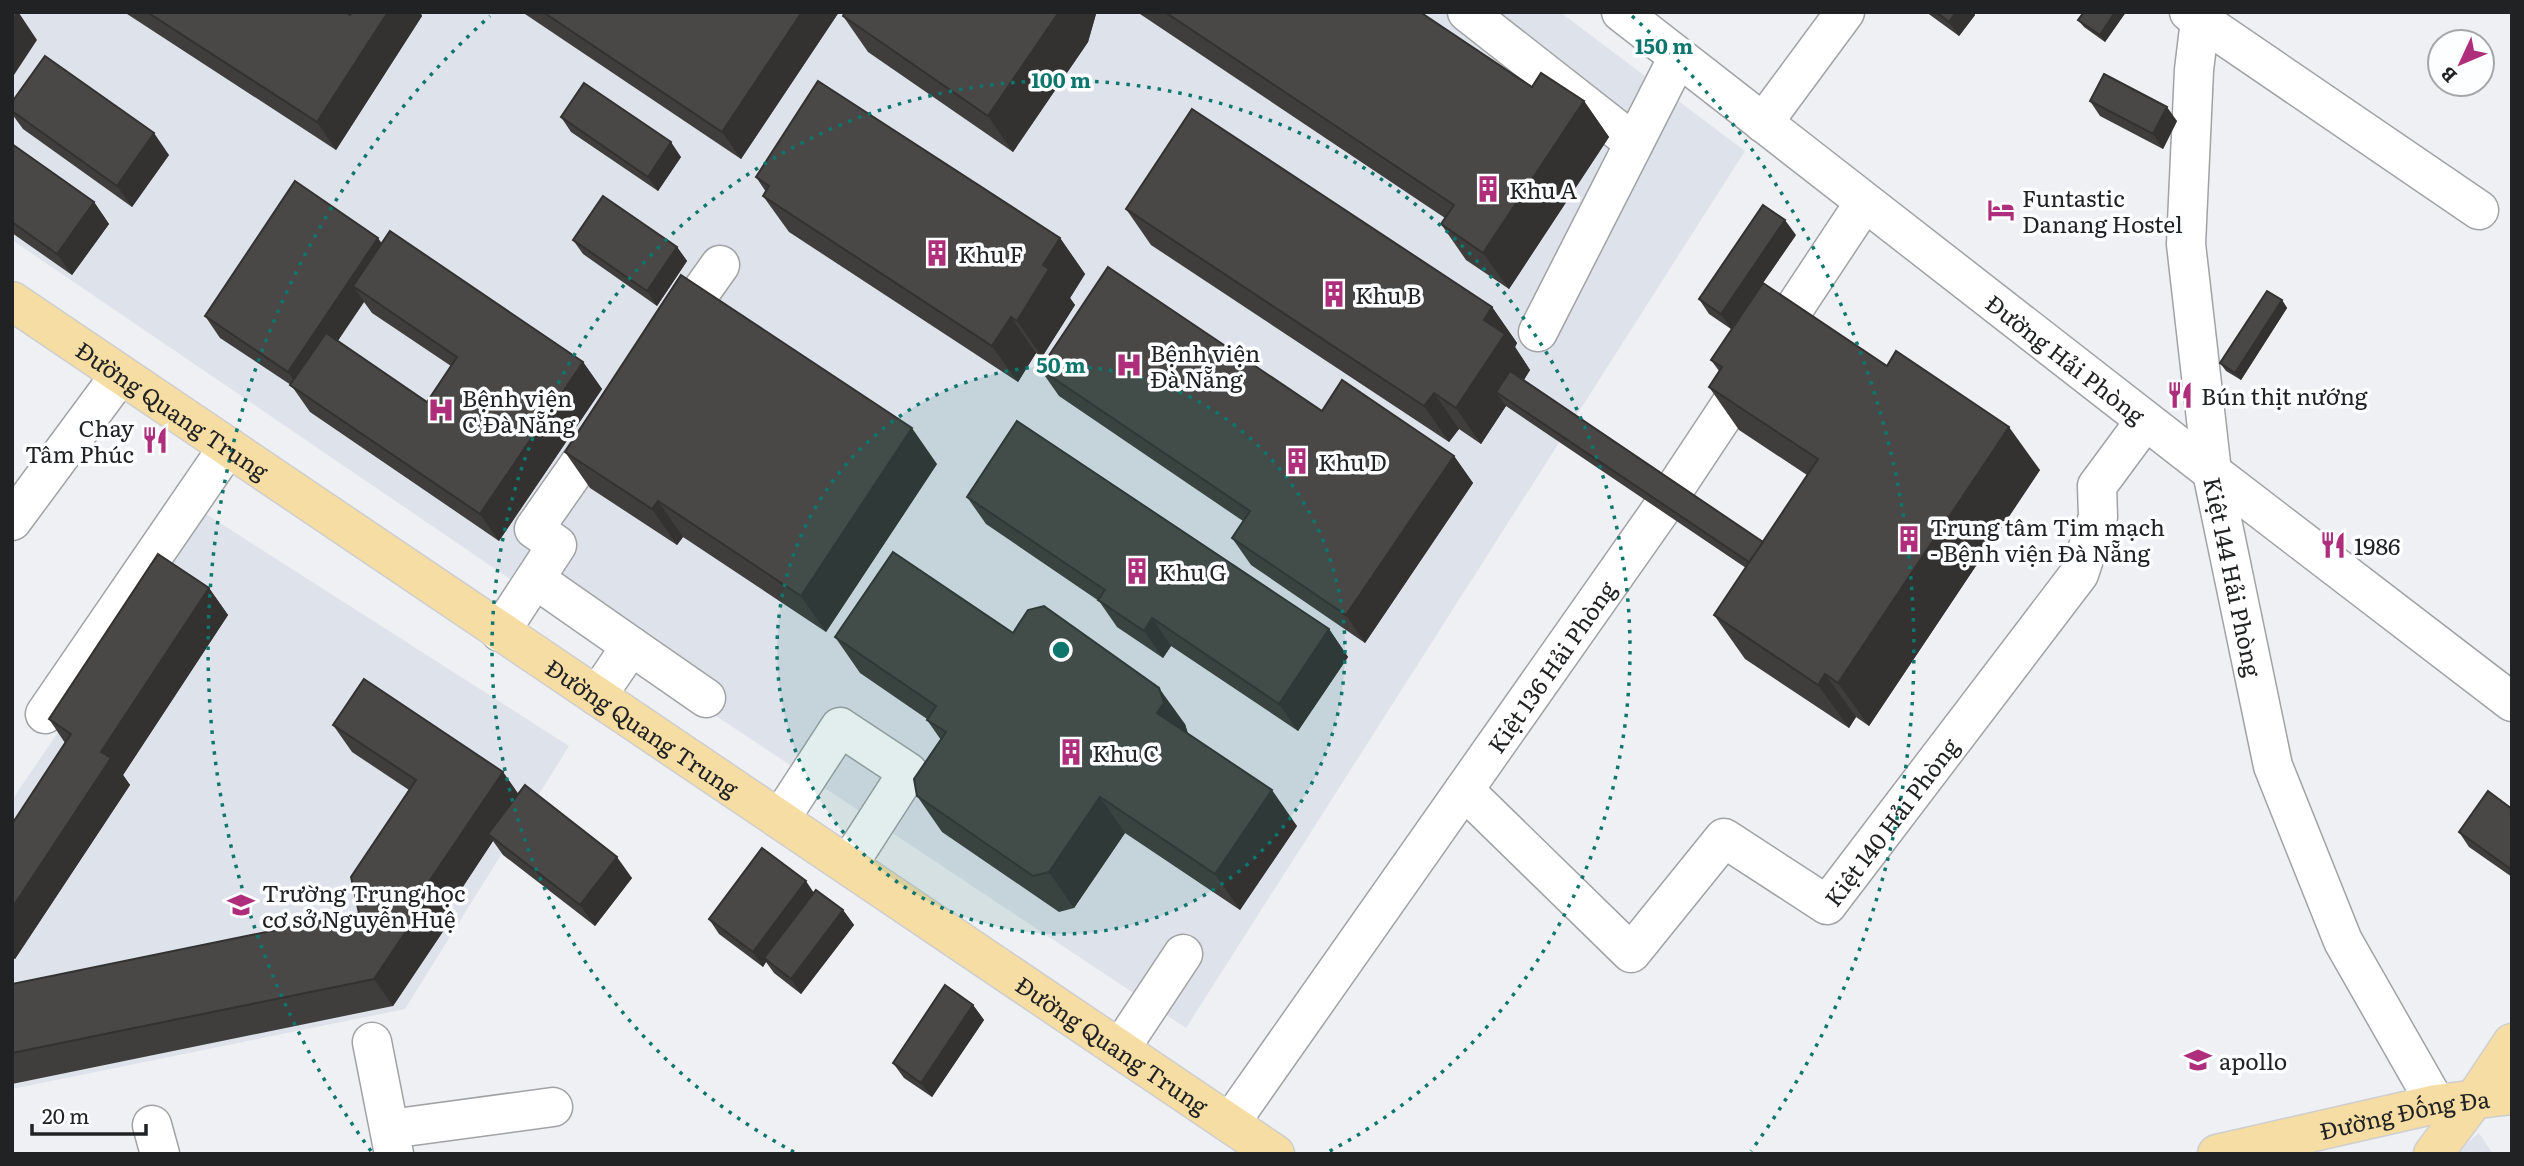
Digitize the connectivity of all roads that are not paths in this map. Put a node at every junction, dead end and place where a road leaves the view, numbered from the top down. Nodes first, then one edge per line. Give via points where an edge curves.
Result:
1 (1467, 12) edge
2 (1621, 12) edge
3 (1845, 12) edge
4 (2197, 15) edge
5 (1678, 57) junction
6 (1763, 123) junction
7 (1634, 144) junction
8 (1864, 203) junction
9 (2479, 211) dead end
10 (720, 265) dead end
11 (12, 301) edge
12 (1538, 332) dead end
13 (650, 364) edge
14 (120, 375) junction
15 (627, 397) edge
16 (2145, 421) junction
17 (228, 447) junction
18 (2212, 472) junction
19 (12, 521) edge
20 (535, 579) junction
21 (500, 632) junction
22 (631, 646) junction
23 (597, 696) junction
24 (706, 698) dead end
25 (2512, 702) edge
26 (45, 714) dead end
27 (1464, 790) junction
28 (780, 819) junction
29 (848, 865) junction
30 (1183, 954) dead end
31 (372, 1042) dead end
32 (2512, 1043) edge
33 (1121, 1049) junction
34 (2494, 1096) edge
35 (2436, 1104) junction
36 (553, 1107) dead end
37 (1230, 1123) junction
38 (392, 1142) edge
39 (1275, 1154) edge
40 (2217, 1154) edge
41 (2433, 1154) edge

1 - 7 street
2 - 5 street, Đường Hải Phòng
3 - 6 street
4 - 9 street
4 - 18 street, Kiệt 144 Hải Phòng via 2186,244
5 - 6 street, Đường Hải Phòng
5 - 7 street
6 - 8 street, Đường Hải Phòng
7 - 12 street
8 - 16 street, Đường Hải Phòng
8 - 27 street, Kiệt 136 Hải Phòng via 1660,511
10 - 13 street
11 - 14 main road, Đường Quang Trung
14 - 17 main road, Đường Quang Trung
14 - 19 street
15 - 20 street via 534,529 557,545
16 - 18 street, Đường Hải Phòng
16 - 27 street, Kiệt 140 Hải Phòng via 2097,486 2098,517 2079,574 1827,905 1724,838 1631,953
17 - 21 main road, Đường Quang Trung
17 - 26 street
18 - 25 street, Đường Hải Phòng
18 - 35 street, Kiệt 144 Hải Phòng via 2273,766 2343,941
20 - 21 street
20 - 22 street
21 - 23 main road, Đường Quang Trung
22 - 23 street
22 - 24 street
23 - 28 main road, Đường Quang Trung
27 - 37 street, Kiệt 136 Hải Phòng
28 - 29 main road, Đường Quang Trung
28 - 29 street via 840,727 908,772
29 - 33 main road, Đường Quang Trung
30 - 33 street
31 - 38 street
32 - 34 main road
33 - 37 main road, Đường Quang Trung
34 - 35 main road, Đường Đống Đa
34 - 41 main road
35 - 40 main road, Đường Đống Đa
36 - 38 street
37 - 39 main road, Đường Quang Trung

